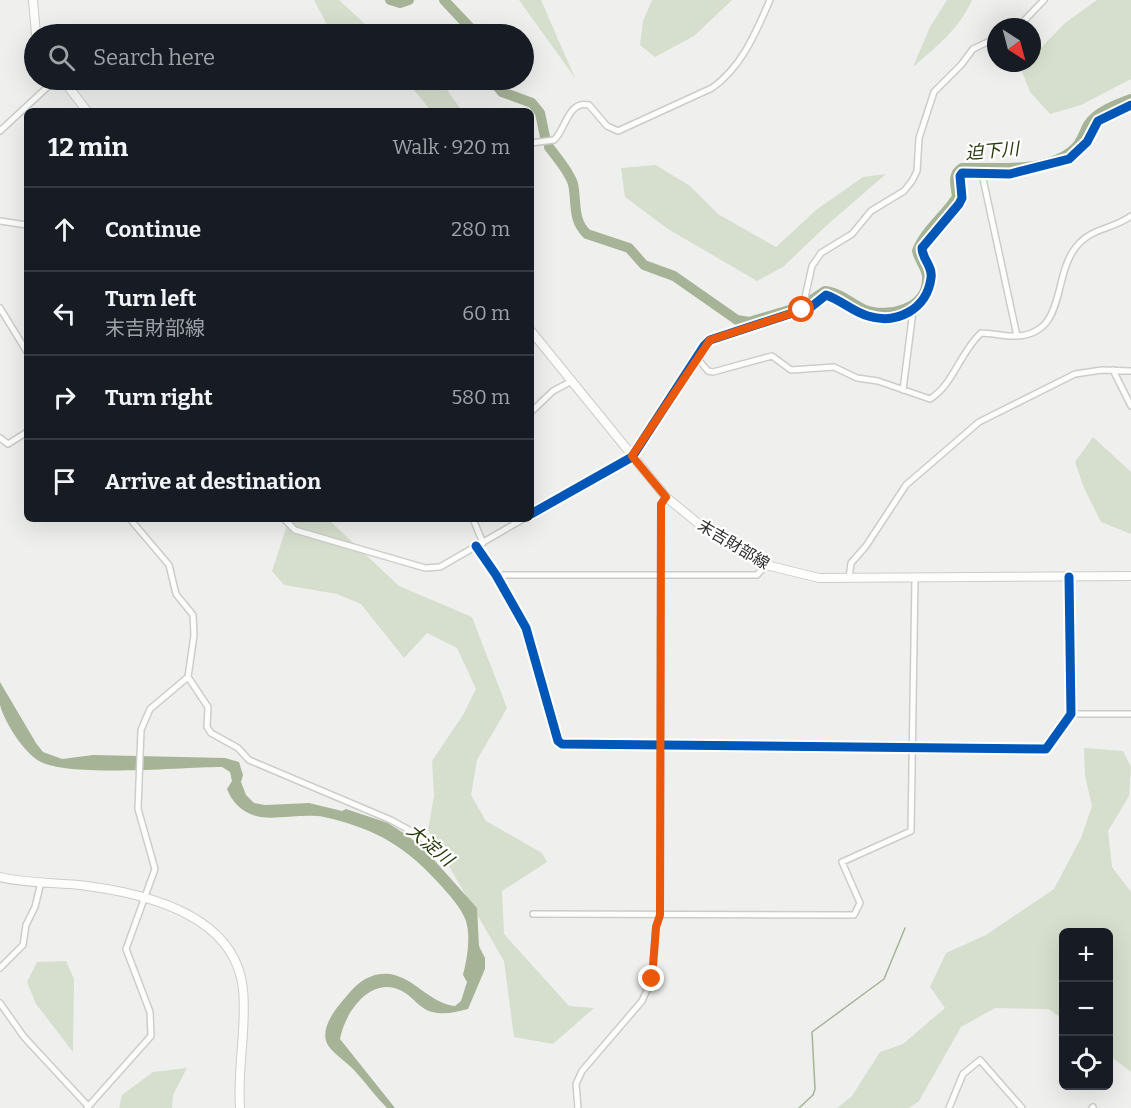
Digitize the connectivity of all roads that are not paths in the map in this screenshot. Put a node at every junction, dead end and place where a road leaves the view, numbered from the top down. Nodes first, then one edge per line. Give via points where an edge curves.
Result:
1 (33, 0) edge
2 (770, 0) edge
3 (1044, 0) edge
4 (1027, 18) edge
5 (35, 24) edge
6 (987, 42) edge
7 (44, 90) edge
8 (71, 90) edge
9 (1131, 105) edge
10 (25, 108) edge
11 (85, 108) edge
12 (24, 109) edge
13 (0, 131) edge
14 (534, 142) edge
15 (982, 174) junction
16 (1131, 216) edge
17 (0, 221) edge
18 (24, 225) edge
19 (0, 308) edge
20 (802, 310) junction
21 (913, 311) junction
22 (534, 335) edge
23 (1017, 336) junction
24 (24, 347) edge
25 (697, 358) junction
26 (1113, 370) junction
27 (1131, 371) edge
28 (572, 381) junction
29 (903, 390) junction
30 (1131, 406) edge
31 (534, 409) edge
32 (24, 434) edge
33 (0, 438) edge
34 (632, 456) junction
35 (666, 497) junction
36 (534, 512) edge
37 (132, 522) edge
38 (287, 522) edge
39 (474, 522) edge
40 (519, 522) edge
41 (483, 543) junction
42 (476, 546) junction
43 (765, 566) junction
44 (661, 574) junction
45 (496, 575) junction
46 (1131, 576) edge
47 (1069, 577) junction
48 (915, 578) junction
49 (849, 579) junction
50 (188, 677) junction
51 (1071, 714) junction
52 (1131, 714) edge
53 (661, 745) junction
54 (913, 747) junction
55 (435, 849) dead end
56 (0, 877) edge
57 (41, 882) junction
58 (144, 898) junction
59 (533, 914) dead end
60 (660, 915) junction
61 (0, 968) edge
62 (0, 1003) edge
63 (87, 1107) edge
64 (240, 1108) edge
65 (578, 1108) edge
66 (949, 1108) edge
67 (1022, 1108) edge

1 - 5 main road
2 - 14 street via 744,54 725,79 712,88 618,131 607,126 589,105 581,105 570,112 554,140
3 - 4 street
6 - 20 street via 973,49 934,92 919,138 919,162 912,181 904,191 871,211 852,234 821,253 812,266
7 - 10 street
8 - 11 main road
9 - 15 street via 1098,121 1087,142 1069,159 1010,174
12 - 13 street
15 - 21 street via 966,172 960,176 959,204 922,248 931,278
15 - 23 street
16 - 23 street via 1096,231 1077,246 1047,324
17 - 18 street
19 - 24 street
20 - 21 street via 826,295 880,319
20 - 25 street via 710,340
21 - 29 street
22 - 28 main road, 末吉財部線
23 - 29 street via 981,333 972,340 943,388 930,399
25 - 29 street via 713,372 772,356 792,370 834,367 857,378
25 - 34 street
26 - 27 street
26 - 30 street
26 - 49 street via 1075,374 979,422 906,485 851,563
28 - 31 street via 553,391
28 - 34 main road, 末吉財部線
32 - 33 street via 8,444
34 - 35 main road, 末吉財部線
34 - 36 street
35 - 43 main road, 末吉財部線 via 699,524
35 - 44 street via 661,504
37 - 50 street via 168,566 176,594 193,615
38 - 42 street via 295,530 425,568 440,567
39 - 41 street
40 - 41 street
41 - 42 street
42 - 45 street
43 - 44 street via 757,575
43 - 49 main road, 末吉財部線 via 819,579
44 - 45 street
44 - 53 street
45 - 53 street via 526,628 560,744
46 - 47 main road, 末吉財部線
47 - 48 main road, 末吉財部線
47 - 51 street
48 - 49 main road, 末吉財部線
48 - 54 street
50 - 55 street via 208,707 207,727 211,733 238,748 249,760 390,820
50 - 58 street via 150,709 141,730 138,809 155,869
51 - 52 street
51 - 54 street via 1046,749
53 - 54 street
53 - 60 street
54 - 60 street via 911,831 842,862 860,903 854,915
56 - 57 main road
57 - 58 main road via 88,886
57 - 61 street via 23,945
58 - 63 street via 126,949 150,1012 151,1036
58 - 64 main road via 209,927 237,963 244,1001
59 - 60 street
60 - 65 street via 652,979 642,1001 582,1071 576,1084
62 - 63 street via 24,1037
66 - 67 street via 963,1074 980,1060

